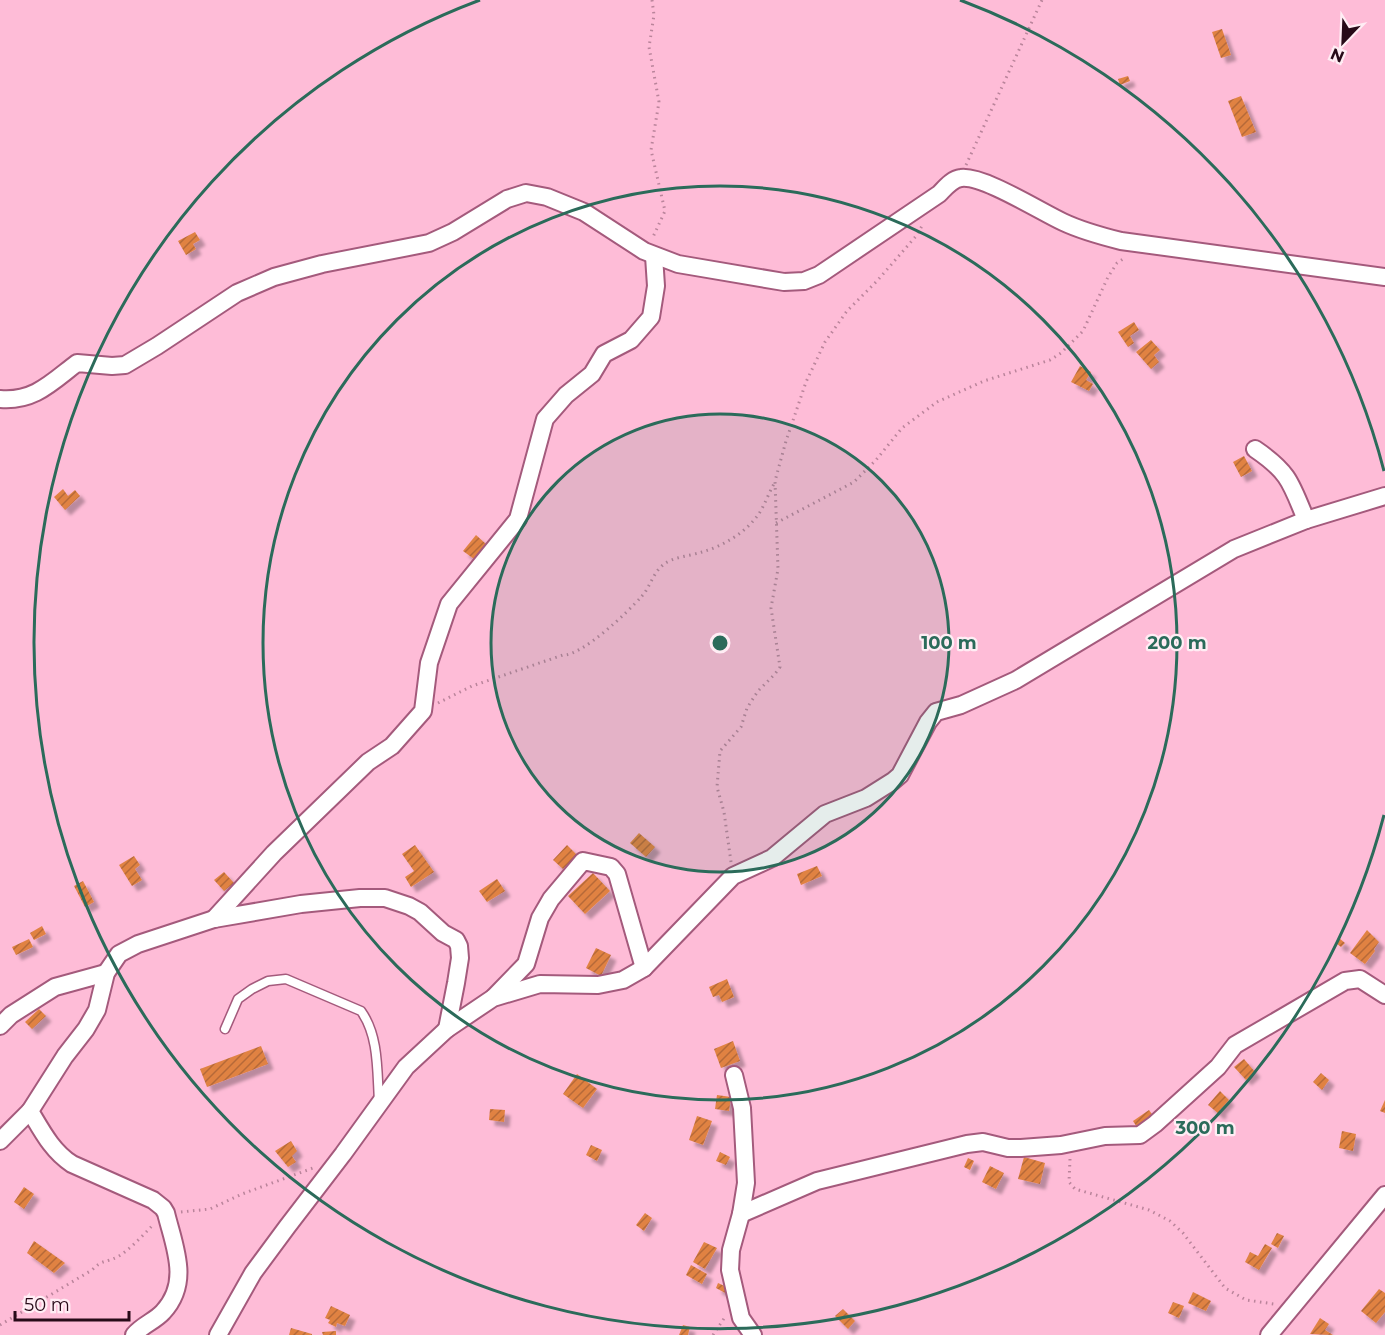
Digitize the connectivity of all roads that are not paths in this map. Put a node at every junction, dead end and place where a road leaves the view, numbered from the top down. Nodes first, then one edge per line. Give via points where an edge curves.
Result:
1 (649, 254) junction
2 (1385, 277) edge
3 (0, 399) edge
4 (1255, 449) dead end
5 (1384, 497) edge
6 (1306, 520) junction
7 (214, 919) junction
8 (644, 968) junction
9 (106, 973) junction
10 (1385, 995) edge
11 (494, 998) junction
12 (0, 1026) edge
13 (225, 1029) dead end
14 (447, 1029) junction
15 (734, 1075) dead end
16 (380, 1104) junction
17 (30, 1111) junction
18 (0, 1141) edge
19 (1385, 1195) edge
20 (741, 1214) junction
21 (134, 1335) edge
22 (218, 1335) edge
23 (753, 1335) edge
24 (1269, 1335) edge

1 - 2 street via 678,264 784,282 804,281 842,260 959,178 980,181 1080,229 1121,241
1 - 3 street via 584,212 526,193 507,199 429,243 274,277 237,293 125,365 77,363 29,397
1 - 7 street via 656,286 651,317 631,340 604,354 592,374 544,419 518,519 449,604 429,663 423,711 392,746 368,762 274,854
4 - 6 street via 1286,475
5 - 6 street
6 - 8 street via 1234,549 1016,680 936,712 893,782 825,814 772,858 733,876
7 - 9 street via 138,944 119,954
7 - 14 street via 360,897 386,898 410,906 459,946
8 - 11 street via 623,980 598,986 540,984
8 - 11 street via 617,874 611,867 583,861 550,899 526,964
9 - 12 street via 55,987 10,1015
9 - 17 street via 97,1010
10 - 20 street via 1360,979 1345,981 1235,1045 1218,1067 1140,1134 1008,1148 983,1142 966,1144 817,1181
11 - 14 street
13 - 16 lane via 238,999 268,981 286,979 361,1011 368,1021 375,1049
14 - 16 street via 406,1067
15 - 20 street via 745,1145 746,1183
16 - 22 street via 253,1273
17 - 18 street
17 - 21 street via 62,1158 153,1200 166,1213 179,1262 174,1296 162,1314
19 - 24 street
20 - 23 street via 730,1270 741,1318

